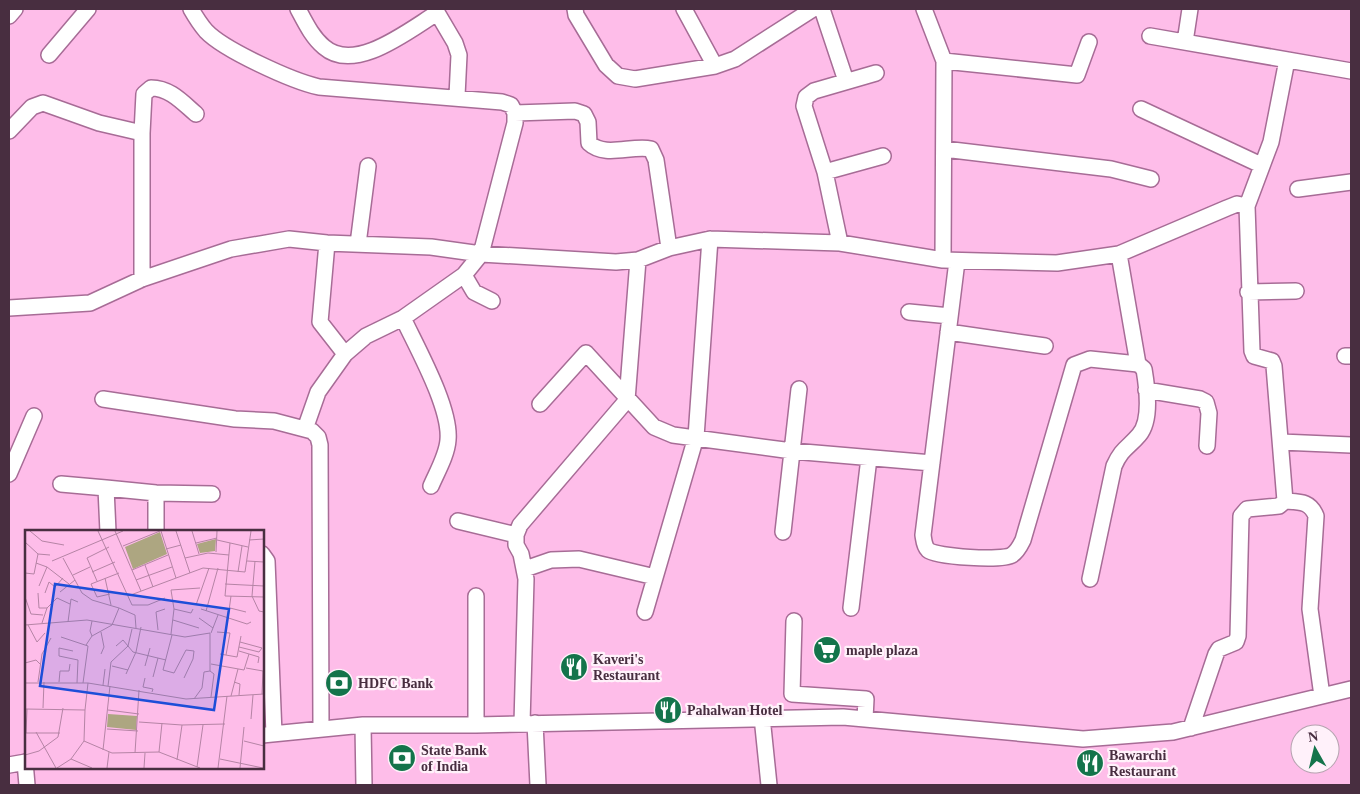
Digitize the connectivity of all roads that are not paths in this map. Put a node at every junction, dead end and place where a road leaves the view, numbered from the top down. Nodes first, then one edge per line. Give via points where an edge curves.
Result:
1 (15, 9) edge
2 (88, 9) edge
3 (191, 9) edge
4 (298, 9) edge
5 (684, 9) edge
6 (813, 9) edge
7 (822, 9) edge
8 (924, 9) edge
9 (1190, 9) edge
10 (576, 10) edge
11 (436, 11) edge
12 (9, 16) edge
13 (1150, 36) dead end
14 (1088, 42) dead end
15 (1185, 42) junction
16 (49, 56) dead end
17 (1287, 60) junction
18 (944, 62) junction
19 (715, 66) junction
20 (1351, 71) edge
21 (876, 74) dead end
22 (846, 81) junction
23 (457, 96) junction
24 (1141, 108) dead end
25 (515, 113) junction
26 (196, 114) dead end
27 (9, 131) edge
28 (142, 133) junction
29 (944, 149) junction
30 (883, 156) dead end
31 (368, 166) dead end
32 (1261, 166) junction
33 (825, 172) junction
34 (1151, 180) dead end
35 (1351, 182) edge
36 (1298, 189) dead end
37 (1247, 206) junction
38 (710, 239) junction
39 (327, 243) junction
40 (358, 244) junction
41 (840, 244) junction
42 (669, 248) junction
43 (481, 254) junction
44 (1120, 254) junction
45 (638, 260) junction
46 (950, 260) junction
47 (464, 275) junction
48 (142, 279) junction
49 (1296, 291) dead end
50 (1248, 292) junction
51 (492, 301) dead end
52 (9, 308) edge
53 (909, 312) dead end
54 (950, 316) junction
55 (403, 318) junction
56 (948, 332) junction
57 (1045, 346) dead end
58 (345, 354) junction
59 (1138, 364) junction
60 (799, 389) dead end
61 (1146, 390) junction
62 (104, 399) dead end
63 (627, 400) junction
64 (540, 404) dead end
65 (34, 416) dead end
66 (305, 429) junction
67 (696, 437) junction
68 (1281, 442) junction
69 (1351, 445) edge
70 (1206, 446) dead end
71 (792, 450) junction
72 (869, 458) junction
73 (932, 463) junction
74 (9, 474) edge
75 (61, 484) dead end
76 (431, 486) dead end
77 (106, 488) junction
78 (156, 493) junction
79 (212, 494) dead end
80 (1285, 501) junction
81 (458, 521) dead end
82 (108, 530) edge
83 (156, 530) edge
84 (783, 532) dead end
85 (516, 535) junction
86 (264, 556) edge
87 (525, 569) junction
88 (655, 578) junction
89 (1090, 578) dead end
90 (476, 596) dead end
91 (851, 608) dead end
92 (645, 612) dead end
93 (794, 621) dead end
94 (1351, 689) edge
95 (1322, 696) junction
96 (762, 717) junction
97 (865, 719) junction
98 (528, 723) junction
99 (363, 725) junction
100 (476, 725) junction
101 (1191, 728) junction
102 (321, 729) junction
103 (268, 735) edge
104 (25, 762) edge
105 (9, 765) edge
106 (26, 769) edge
107 (27, 785) edge
108 (364, 785) edge
109 (538, 785) edge
110 (768, 785) edge

1 - 12 street
2 - 16 street
3 - 23 street via 206,31 220,42 300,83
4 - 11 street via 311,33 325,48 346,56 367,54
5 - 19 street
6 - 19 street via 735,59
7 - 22 street
8 - 18 street
9 - 15 street
10 - 19 street via 606,65 618,76 635,79
11 - 23 street via 459,55
13 - 15 street
14 - 18 street via 1077,75
15 - 17 street
17 - 20 street
17 - 32 street via 1271,142
18 - 29 street
21 - 22 street
22 - 33 street via 814,91 806,97 804,106
23 - 25 street via 502,102 511,105
24 - 32 street
25 - 42 street via 584,114 588,122 589,143 596,149 608,151 637,146 651,149 656,160
25 - 43 street
26 - 28 street via 171,92 151,88 144,94
27 - 28 street via 32,107 43,103 99,123
28 - 48 street
29 - 34 street via 1111,169
29 - 46 street
30 - 33 street
31 - 40 street
32 - 37 street
33 - 41 street
35 - 36 street
37 - 44 street via 1237,204
37 - 50 street
38 - 41 street
38 - 42 street
38 - 67 street
39 - 40 street
39 - 48 street via 289,239 231,249
39 - 58 street via 320,322
40 - 43 street via 431,246
41 - 46 street
42 - 45 street
43 - 45 street via 616,262
43 - 47 street
44 - 46 street via 1057,263
44 - 59 street
45 - 63 street
46 - 54 street
47 - 51 street via 474,292
47 - 55 street
48 - 52 street via 90,302
49 - 50 street
50 - 68 street via 1252,351 1254,356 1272,361 1274,366
53 - 54 street
54 - 56 street
55 - 58 street via 366,336
55 - 76 street via 445,411 448,428 448,442
56 - 57 street
56 - 73 street
58 - 66 street via 318,392
59 - 61 street via 1144,369
59 - 73 street via 1090,359 1074,365 1023,540 1011,556 999,559 929,551 923,536
60 - 71 street
61 - 70 street via 1206,402 1209,413
61 - 89 street via 1144,426 1120,452 1114,466
62 - 66 street via 235,419 274,421
63 - 64 street via 586,353
63 - 67 street via 663,432
63 - 85 street via 520,525
65 - 74 street
66 - 102 street via 318,437 320,445
67 - 71 street
67 - 88 street
68 - 69 street
68 - 80 street
71 - 72 street
71 - 84 street
72 - 73 street
72 - 91 street
75 - 77 street
77 - 78 street
77 - 82 street
78 - 79 street
78 - 83 street
80 - 95 street via 1309,504 1316,516 1310,609
80 - 101 street via 1279,506 1247,509 1241,516 1238,636 1236,642 1218,649
81 - 85 street
85 - 87 street
86 - 103 street via 267,560
87 - 88 street via 551,560 579,559
87 - 98 street
88 - 92 street
90 - 100 street
93 - 97 street via 792,694 866,699
94 - 95 street
95 - 101 street
96 - 97 street
96 - 98 street
96 - 110 street
97 - 101 street via 1083,739 1138,736
98 - 100 street
98 - 109 street
99 - 100 street
99 - 102 street
99 - 108 street
102 - 103 street
104 - 105 street
106 - 107 street

